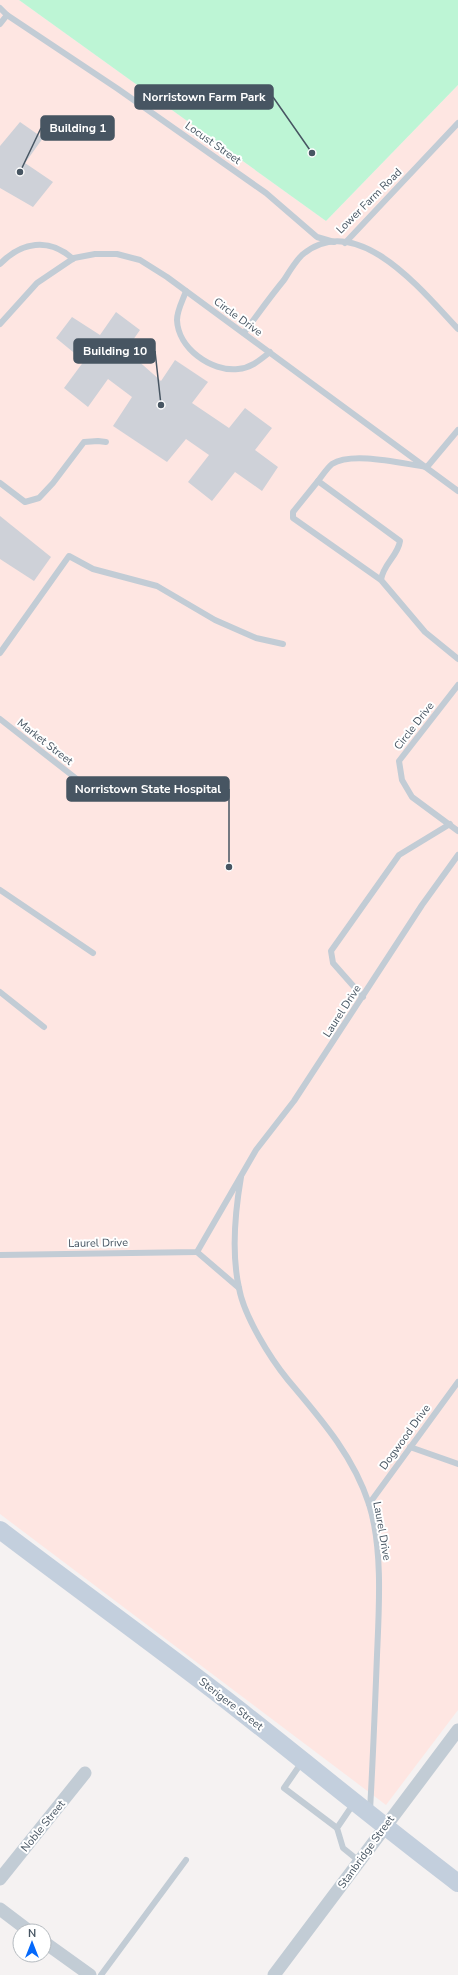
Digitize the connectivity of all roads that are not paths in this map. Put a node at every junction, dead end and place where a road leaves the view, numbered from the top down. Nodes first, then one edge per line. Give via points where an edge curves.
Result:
1 (0, 8) edge
2 (7, 15) junction
3 (0, 24) edge
4 (458, 123) edge
5 (334, 242) junction
6 (345, 243) junction
7 (73, 259) junction
8 (0, 264) edge
9 (186, 291) junction
10 (0, 324) edge
11 (458, 329) edge
12 (244, 333) junction
13 (270, 352) junction
14 (458, 430) edge
15 (106, 442) dead end
16 (427, 467) junction
17 (318, 481) junction
18 (0, 483) edge
19 (458, 490) edge
20 (380, 580) junction
21 (283, 644) dead end
22 (0, 653) edge
23 (458, 659) edge
24 (458, 685) edge
25 (0, 719) edge
26 (78, 780) dead end
27 (450, 824) junction
28 (458, 831) edge
29 (458, 855) edge
30 (0, 890) edge
31 (93, 953) dead end
32 (0, 992) edge
33 (363, 998) junction
34 (44, 1027) dead end
35 (240, 1177) junction
36 (197, 1252) junction
37 (0, 1255) edge
38 (238, 1288) junction
39 (458, 1382) edge
40 (410, 1447) junction
41 (458, 1464) edge
42 (369, 1504) junction
43 (0, 1530) edge
44 (458, 1730) edge
45 (303, 1761) junction
46 (85, 1773) dead end
47 (355, 1802) junction
48 (370, 1814) junction
49 (384, 1827) junction
50 (337, 1828) junction
51 (186, 1860) dead end
52 (359, 1861) junction
53 (0, 1879) edge
54 (458, 1883) edge
55 (0, 1910) edge
56 (19, 1923) edge
57 (52, 1948) edge
58 (90, 1975) edge
59 (101, 1975) edge
60 (274, 1975) edge

1 - 2 lane, Locust Street
2 - 3 lane
2 - 5 lane, Locust Street via 118,88 266,193 317,237
4 - 6 lane, Lower Farm Road
5 - 6 lane, Lower Farm Road
5 - 12 lane, Lower Farm Road via 317,245 301,256
6 - 11 lane via 363,247 382,256 406,276
7 - 8 lane via 63,250 45,245 14,252
7 - 9 lane, Circle Drive via 95,254 118,254 140,260
7 - 10 lane, Circle Drive via 37,283
9 - 12 lane, Circle Drive
9 - 13 lane via 177,322 182,339 197,357 217,367 237,369 255,364
12 - 13 lane, Circle Drive
13 - 16 lane, Circle Drive
14 - 16 lane
15 - 18 lane via 84,442 39,498 25,502
16 - 17 lane via 349,458 332,464
16 - 19 lane, Circle Drive
17 - 20 lane via 400,541
17 - 20 lane via 293,512 293,518
20 - 23 lane via 426,632
21 - 22 lane via 256,638 215,620 157,586 93,569 69,556
24 - 27 lane, Circle Drive via 399,761 402,780 412,797
25 - 26 lane, Market Street
27 - 28 lane, Circle Drive
27 - 33 lane via 399,855 332,951 333,963
29 - 33 lane, Laurel Drive via 422,905
30 - 31 lane
32 - 34 lane
33 - 35 lane, Laurel Drive via 294,1101 256,1150
35 - 36 lane, Laurel Drive
35 - 38 lane, Laurel Drive via 236,1208
36 - 37 lane, Laurel Drive
36 - 38 lane, Laurel Drive
38 - 42 lane, Laurel Drive via 248,1316 262,1340 287,1378 322,1420 348,1457
39 - 40 lane, Dogwood Drive
40 - 41 lane
40 - 42 lane, Dogwood Drive
42 - 48 lane, Laurel Drive via 379,1578
43 - 45 street, Sterigere Street
44 - 49 street, Stanbridge Street
45 - 47 street, Sterigere Street
45 - 50 lane via 284,1788
46 - 53 street, Noble Street
47 - 48 street, Sterigere Street
47 - 50 lane
48 - 49 street, Sterigere Street
49 - 52 street, Stanbridge Street
49 - 54 street, Sterigere Street
50 - 52 lane via 343,1848
51 - 59 lane
52 - 60 street, Stanbridge Street
55 - 56 street
57 - 58 street

